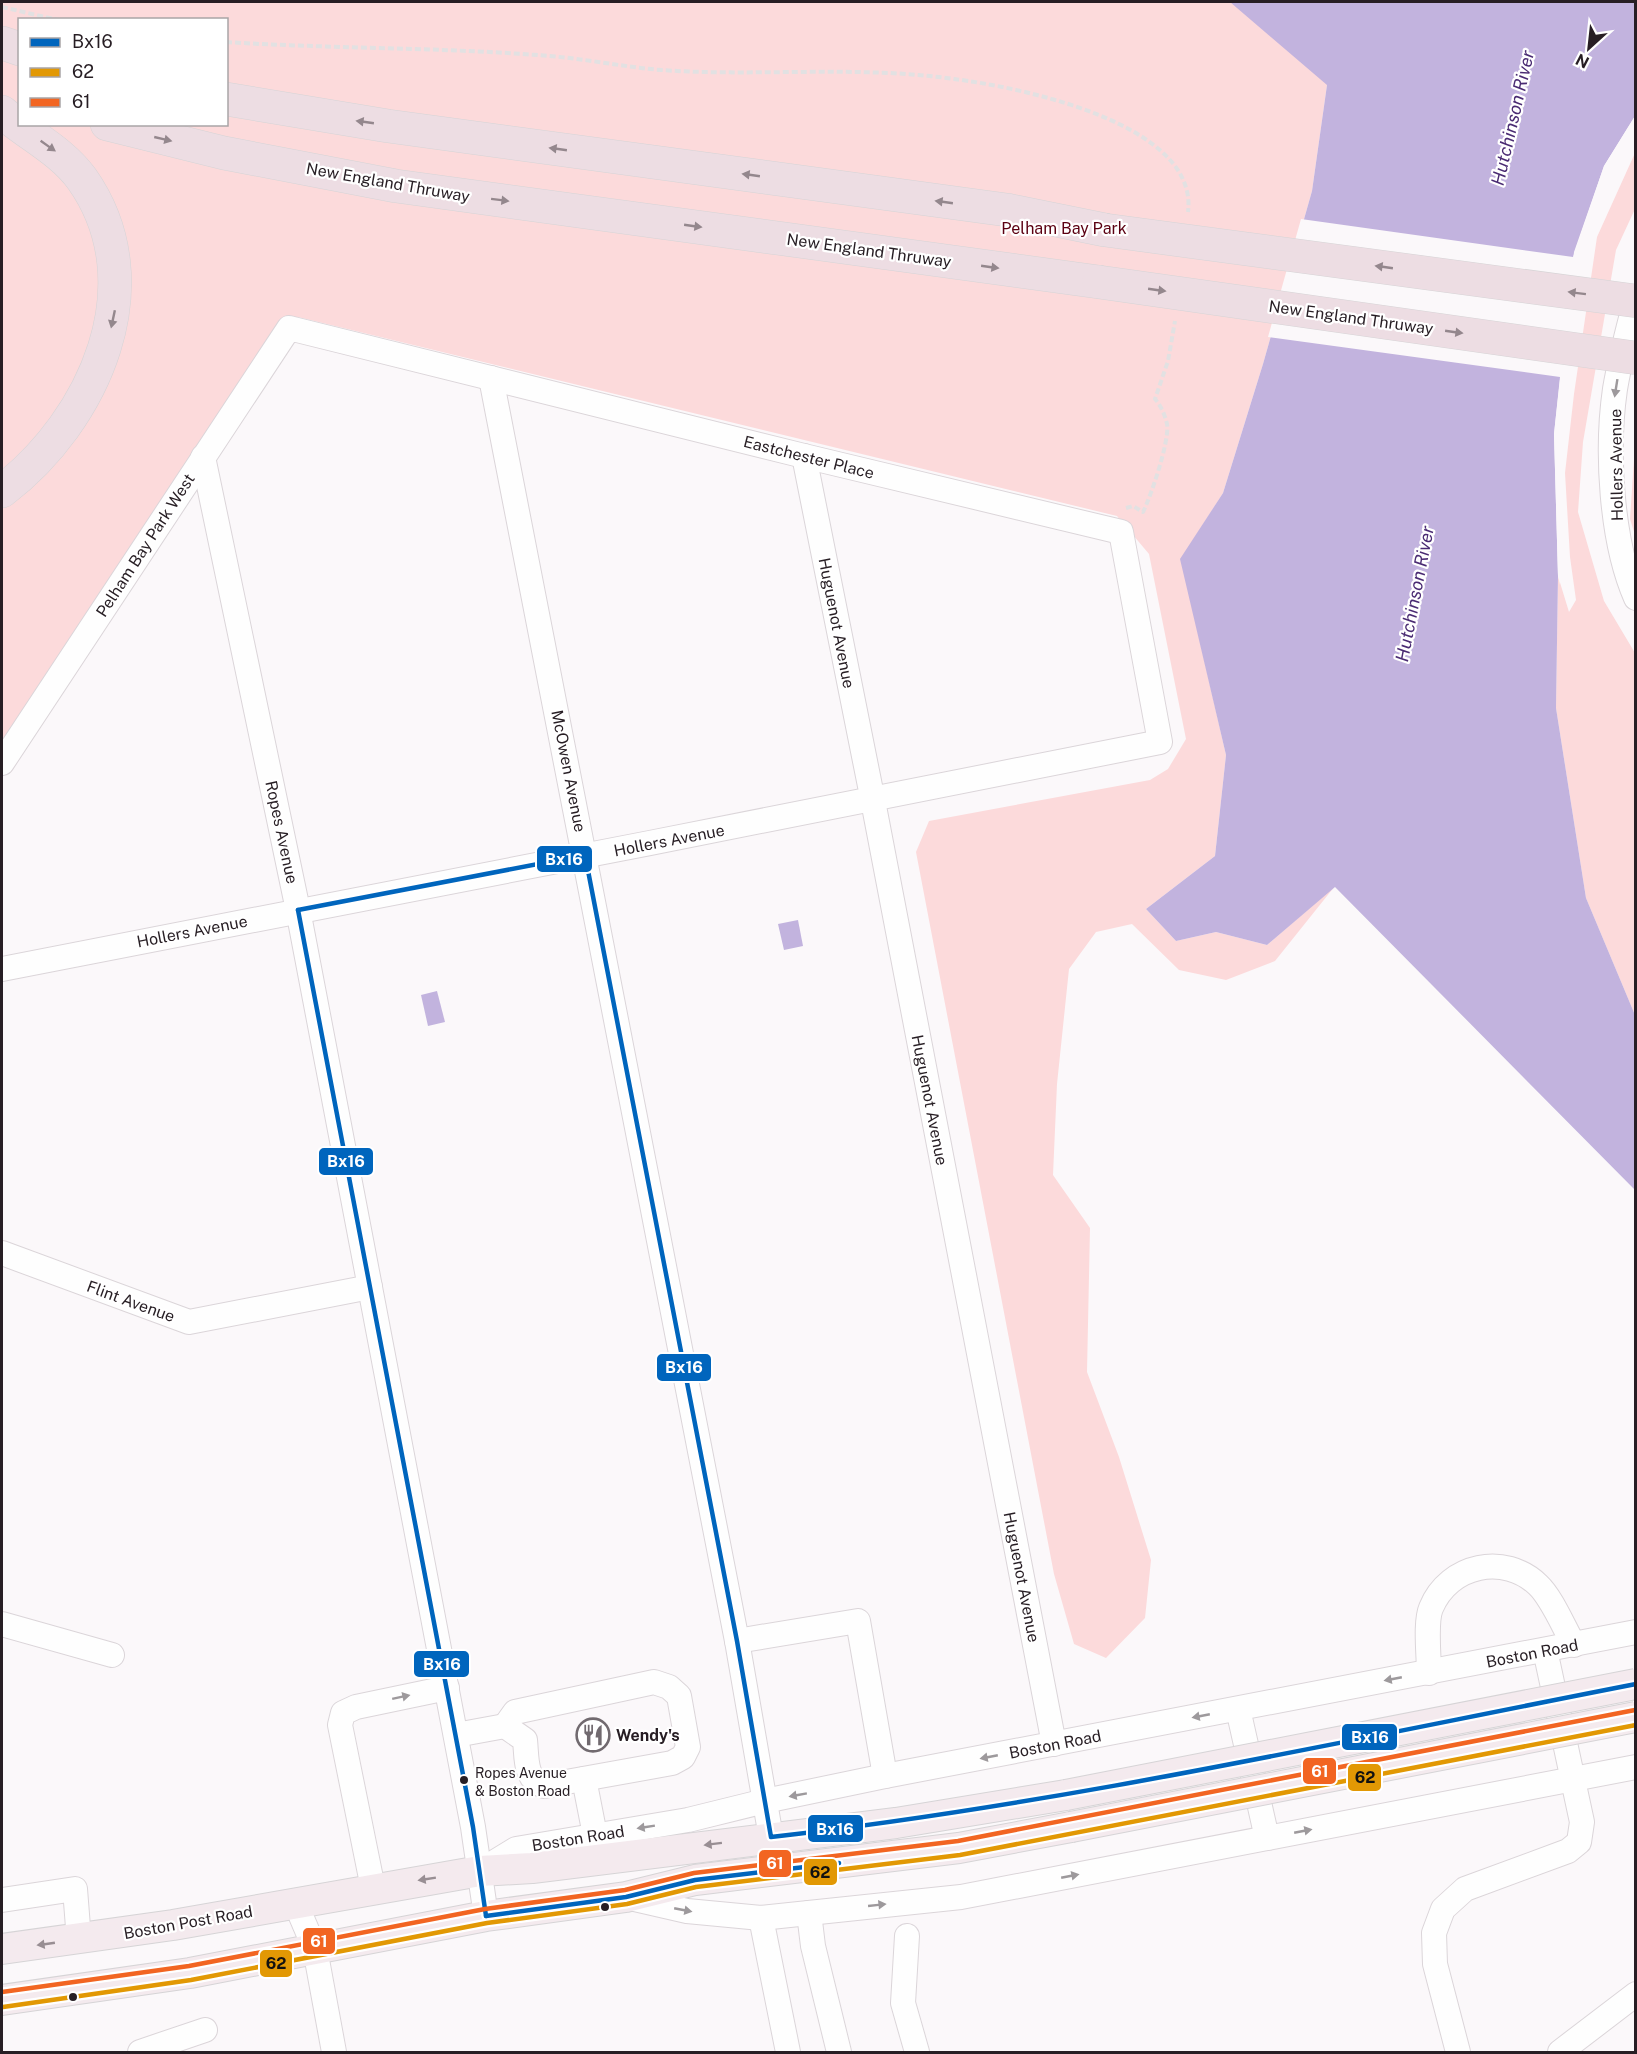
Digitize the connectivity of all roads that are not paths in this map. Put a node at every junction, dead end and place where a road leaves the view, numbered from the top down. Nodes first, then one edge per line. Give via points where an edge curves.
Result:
1 (2, 43) edge
2 (18, 48) edge
3 (228, 99) edge
4 (2, 102) edge
5 (18, 105) edge
6 (2, 112) edge
7 (18, 126) edge
8 (18, 126) edge
9 (115, 126) edge
10 (1634, 322) edge
11 (289, 328) joint
12 (491, 378) junction
13 (804, 456) junction
14 (203, 457) junction
15 (2, 491) edge
16 (1635, 598) edge
17 (1160, 742) joint
18 (2, 763) edge
19 (873, 801) junction
20 (585, 855) junction
21 (298, 910) junction
22 (2, 969) edge
23 (2, 1253) edge
24 (370, 1287) junction
25 (2, 1624) edge
26 (1635, 1632) edge
27 (736, 1641) junction
28 (1574, 1645) junction
29 (1545, 1650) junction
30 (112, 1655) dead end
31 (1429, 1672) junction
32 (1635, 1684) edge
33 (447, 1688) junction
34 (1238, 1709) junction
35 (1635, 1717) edge
36 (506, 1726) junction
37 (456, 1735) junction
38 (1054, 1744) junction
39 (1635, 1767) edge
40 (885, 1776) junction
41 (584, 1779) junction
42 (1572, 1779) junction
43 (765, 1801) junction
44 (595, 1835) junction
45 (771, 1837) junction
46 (1267, 1838) junction
47 (480, 1871) junction
48 (373, 1888) junction
49 (626, 1897) junction
50 (2, 1900) edge
51 (295, 1902) junction
52 (809, 1913) junction
53 (486, 1916) junction
54 (761, 1918) junction
55 (907, 1936) dead end
56 (79, 1940) junction
57 (2, 1949) edge
58 (315, 1949) junction
59 (1635, 1994) edge
60 (2, 2001) edge
61 (205, 2030) dead end
62 (140, 2052) edge
63 (334, 2052) edge
64 (788, 2052) edge
65 (839, 2052) edge
66 (917, 2052) edge
67 (1458, 2052) edge
68 (1560, 2052) edge

1 - 2 highway
10 -> 3 highway, bridge via 1007,210 388,126
4 - 5 highway
6 -> 7 highway
8 -> 15 highway via 53,149 94,198 106,226 116,276 111,327 84,394 44,453
9 -> 10 highway, New England Thruway, bridge via 224,153 396,186 1099,282
10 -> 16 street, Hollers Avenue via 1615,390 1612,429 1613,493 1620,555
11 - 12 street, Eastchester Place
11 - 14 street, Pelham Bay Park West
12 - 13 street, Eastchester Place
12 - 20 street, McOwen Avenue
13 - 17 street, Eastchester Place via 1121,532
13 - 19 street, Huguenot Avenue
14 - 18 street, Pelham Bay Park West
14 - 21 street, Ropes Avenue
17 - 19 street, Hollers Avenue
19 - 20 street, Hollers Avenue
19 - 38 street, Huguenot Avenue
20 - 21 street, Hollers Avenue
20 - 27 street, McOwen Avenue
21 - 22 street, Hollers Avenue
21 - 24 street, Ropes Avenue
23 - 24 street, Flint Avenue via 189,1322
24 - 33 street, Ropes Avenue
25 - 30 street
26 - 28 street, Boston Road
27 - 40 street via 858,1621
27 - 43 street, McOwen Avenue
28 - 29 street, Boston Road
28 - 31 street via 1541,1587 1502,1566 1479,1567 1460,1575 1439,1594 1430,1610
29 - 31 street, Boston Road
29 - 42 street
31 -> 34 street, Boston Road
32 - 45 main road, Boston Road, bridge via 1066,1795 896,1823
33 - 37 street, Ropes Avenue
48 -> 33 street via 340,1725 343,1713
34 -> 38 street, Boston Road
34 - 46 street
35 - 49 main road, bridge via 959,1848 695,1880
36 - 37 street
36 - 41 street via 525,1740 529,1775 534,1782 544,1786
36 - 41 street via 515,1712 654,1682 679,1696 688,1747 683,1757 672,1763
37 - 47 street, Ropes Avenue
38 -> 40 street, Boston Road
39 - 42 street
40 -> 43 street, Boston Road
41 - 44 street
46 -> 42 street
42 - 67 street via 1582,1822 1579,1842 1568,1851 1465,1889 1443,1909 1434,1933 1435,1964
43 -> 44 street, Boston Road via 688,1820
43 - 45 street, McOwen Avenue
44 - 47 street, Boston Road via 516,1849
45 -> 47 main road, Boston Road via 532,1868
52 -> 46 street via 961,1897
47 -> 48 main road, Boston Road
47 - 53 street, Ropes Avenue
48 - 51 main road, Boston Post Road
49 - 53 main road
49 -> 54 street via 687,1911
50 - 56 street via 75,1889
51 - 56 main road, Boston Post Road
51 - 58 street
52 - 54 street
52 - 65 street via 813,1946
53 - 58 main road
54 - 64 street
55 - 66 street via 903,2003
56 -> 57 main road, Boston Post Road
58 - 60 main road via 190,1973
58 - 63 street
59 - 68 street
61 - 62 street

